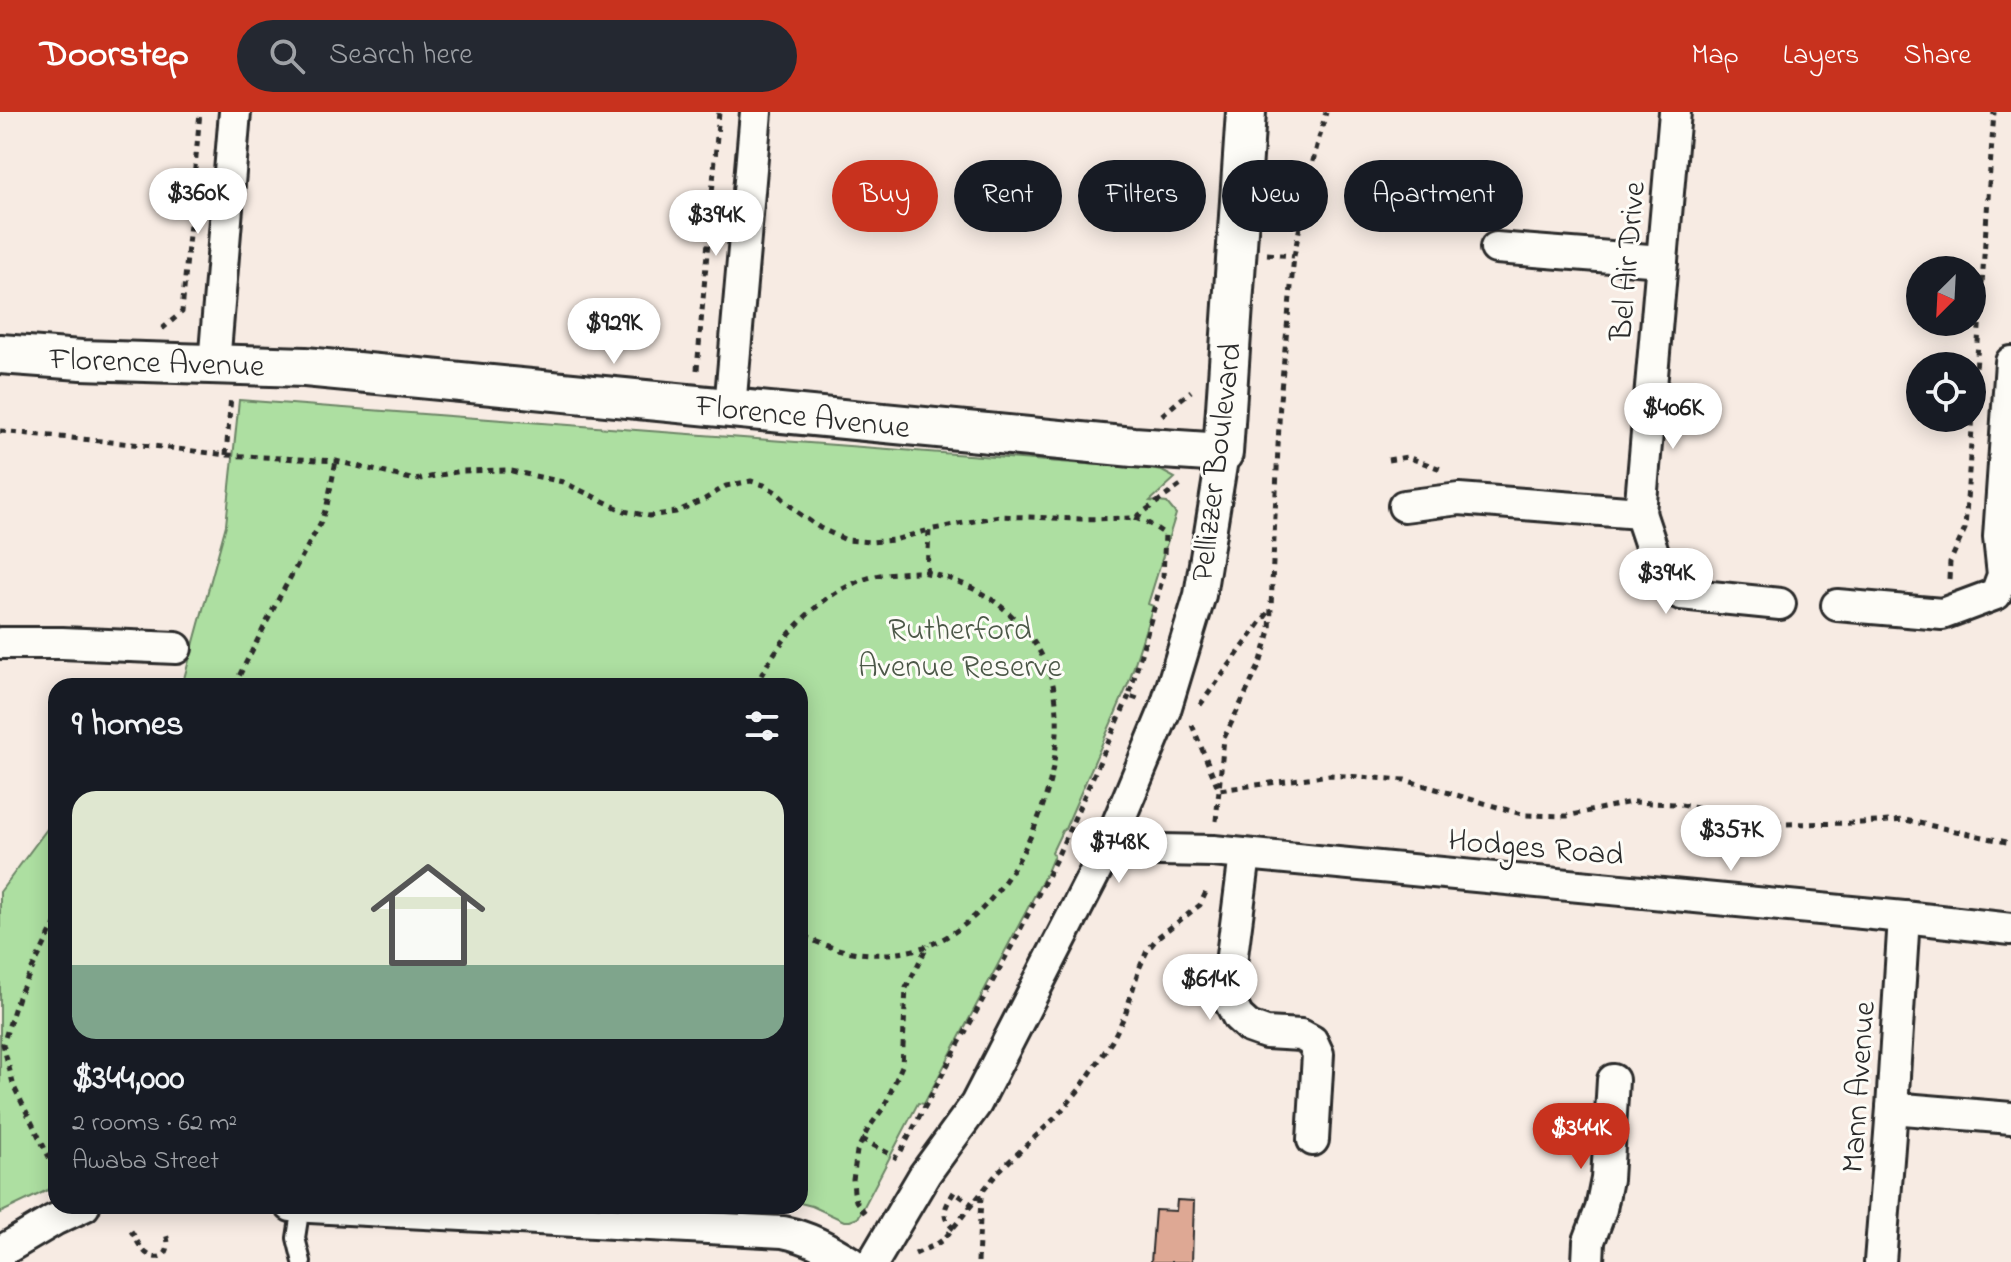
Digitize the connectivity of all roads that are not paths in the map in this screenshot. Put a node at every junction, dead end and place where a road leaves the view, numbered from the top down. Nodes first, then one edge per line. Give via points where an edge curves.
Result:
1 (235, 112) edge
2 (756, 112) edge
3 (1246, 112) edge
4 (1675, 112) edge
5 (1496, 248) dead end
6 (1662, 261) junction
7 (215, 352) junction
8 (0, 354) edge
9 (2011, 362) edge
10 (731, 397) junction
11 (1223, 453) junction
12 (1404, 506) dead end
13 (1640, 513) junction
14 (2007, 578) edge
15 (1780, 604) dead end
16 (1837, 605) dead end
17 (4, 648) edge
18 (176, 648) dead end
19 (1107, 849) junction
20 (1245, 855) junction
21 (1904, 917) junction
22 (2011, 929) edge
23 (1613, 1080) dead end
24 (1892, 1108) junction
25 (2011, 1118) edge
26 (1313, 1140) dead end
27 (67, 1214) edge
28 (300, 1214) edge
29 (449, 1214) edge
30 (9, 1253) edge
31 (302, 1262) edge
32 (850, 1262) edge
33 (873, 1262) edge
34 (1588, 1262) edge
35 (1880, 1262) edge

1 - 7 street
2 - 10 street
3 - 11 street, Pellizzer Boulevard
4 - 6 street, Bel Air Drive
5 - 6 street
6 - 13 street, Bel Air Drive
7 - 8 street, Florence Avenue via 81,360
7 - 10 street, Florence Avenue via 305,367
9 - 14 street via 1999,537
10 - 11 street, Florence Avenue via 1133,447
11 - 19 street, Pellizzer Boulevard via 1200,595 1165,710
12 - 13 street via 1459,499
13 - 15 street, Bel Air Drive via 1664,585 1681,594
14 - 16 street via 1996,594 1942,614
17 - 18 street via 62,643
19 - 20 street, Hodges Road
19 - 33 street, Pellizzer Boulevard via 976,1104 925,1174
20 - 21 street, Hodges Road
20 - 26 street via 1230,1002 1249,1027 1312,1041 1318,1054
21 - 22 street, Hodges Road
21 - 24 street, Mann Avenue
23 - 34 street via 1607,1179
24 - 25 street
24 - 35 street, Mann Avenue
27 - 30 street
28 - 31 lane via 296,1238
29 - 32 street via 783,1232 819,1243

